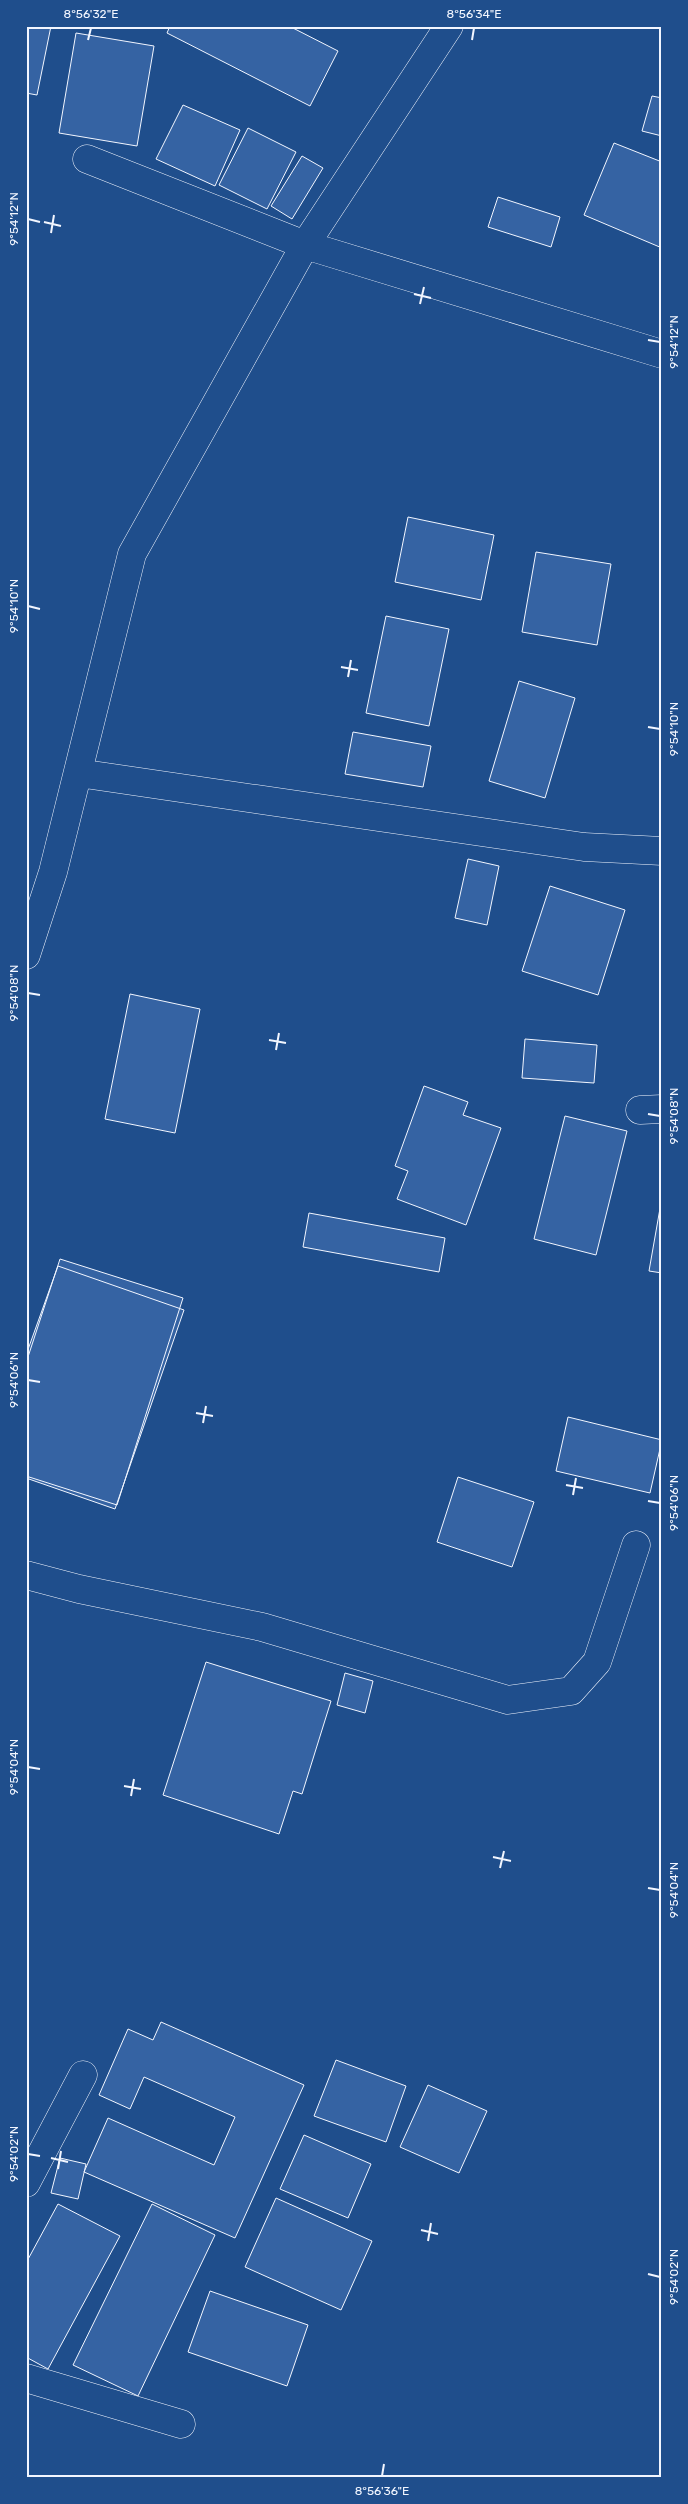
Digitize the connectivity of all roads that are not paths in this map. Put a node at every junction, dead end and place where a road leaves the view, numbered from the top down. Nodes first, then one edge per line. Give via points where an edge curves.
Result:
1 (449, 26) edge
2 (87, 159) dead end
3 (305, 245) junction
4 (662, 354) edge
5 (78, 772) junction
6 (662, 851) edge
7 (26, 955) edge
8 (636, 1545) dead end
9 (26, 1575) edge
10 (84, 2074) dead end
11 (26, 2183) edge
12 (26, 2378) edge
13 (181, 2424) dead end

1 - 3 street
2 - 3 street
3 - 4 street
3 - 5 street via 132,554
5 - 6 street via 584,847
5 - 7 street via 53,872
8 - 9 street via 597,1662 571,1692 508,1700 262,1626
10 - 11 street
12 - 13 street

